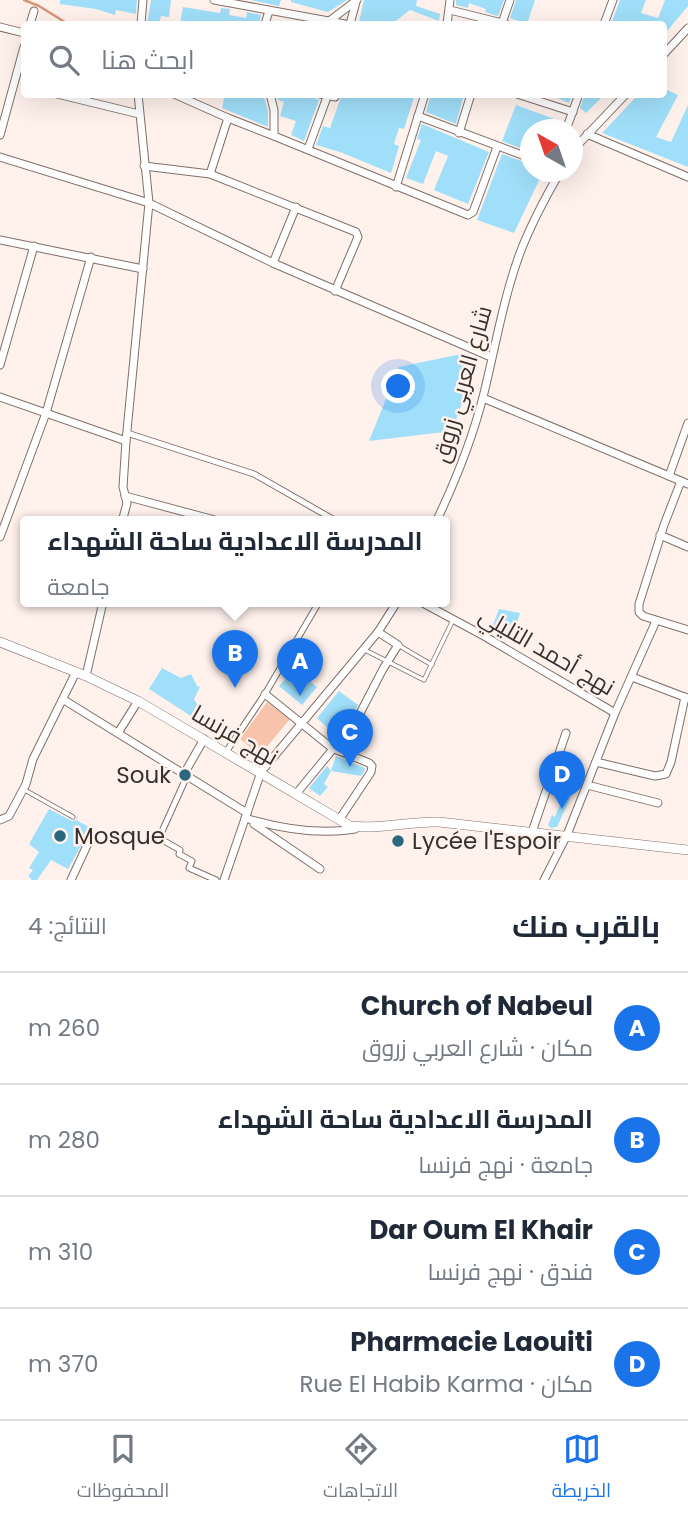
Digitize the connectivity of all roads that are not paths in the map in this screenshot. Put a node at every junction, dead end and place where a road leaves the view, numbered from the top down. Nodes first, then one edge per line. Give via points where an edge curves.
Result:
1 (143, 0) edge
2 (214, 0) edge
3 (450, 0) edge
4 (510, 0) edge
5 (613, 0) edge
6 (357, 1) edge
7 (450, 10) junction
8 (34, 11) dead end
9 (269, 11) junction
10 (31, 21) edge
11 (141, 21) edge
12 (266, 21) edge
13 (323, 21) edge
14 (329, 21) edge
15 (349, 21) edge
16 (448, 21) edge
17 (492, 21) edge
18 (505, 21) edge
19 (605, 21) edge
20 (0, 27) edge
21 (688, 28) edge
22 (21, 32) edge
23 (667, 50) edge
24 (21, 60) edge
25 (15, 85) junction
26 (21, 86) edge
27 (74, 98) edge
28 (138, 98) edge
29 (183, 98) edge
30 (271, 98) edge
31 (327, 98) edge
32 (424, 98) edge
33 (470, 98) edge
34 (529, 98) edge
35 (578, 98) edge
36 (622, 98) edge
37 (573, 113) junction
38 (139, 114) junction
39 (418, 116) junction
40 (2, 118) edge
41 (228, 118) junction
42 (571, 119) edge
43 (459, 133) junction
44 (587, 134) junction
45 (0, 135) edge
46 (274, 136) junction
47 (583, 139) edge
48 (497, 146) junction
49 (308, 149) junction
50 (520, 154) edge
51 (0, 157) edge
52 (144, 166) junction
53 (210, 174) junction
54 (688, 177) edge
55 (555, 182) edge
56 (396, 187) junction
57 (149, 204) junction
58 (296, 207) junction
59 (0, 240) edge
60 (34, 246) junction
61 (91, 257) junction
62 (273, 263) junction
63 (143, 268) junction
64 (335, 291) junction
65 (491, 357) junction
66 (0, 365) edge
67 (0, 397) edge
68 (483, 398) junction
69 (46, 413) junction
70 (688, 423) edge
71 (126, 437) junction
72 (669, 476) junction
73 (685, 483) edge
74 (125, 496) junction
75 (124, 516) edge
76 (200, 516) edge
77 (328, 516) edge
78 (439, 516) edge
79 (660, 535) junction
80 (0, 537) edge
81 (688, 547) edge
82 (101, 607) edge
83 (316, 607) edge
84 (394, 607) edge
85 (430, 607) edge
86 (453, 619) junction
87 (656, 621) junction
88 (688, 630) edge
89 (378, 632) junction
90 (0, 642) edge
91 (398, 645) junction
92 (363, 649) junction
93 (388, 662) junction
94 (432, 665) junction
95 (81, 674) junction
96 (632, 677) junction
97 (265, 694) junction
98 (687, 698) edge
99 (64, 699) junction
100 (138, 701) junction
101 (615, 713) junction
102 (301, 723) junction
103 (118, 733) junction
104 (566, 733) dead end
105 (204, 739) junction
106 (332, 748) junction
107 (226, 752) junction
108 (596, 762) junction
109 (261, 772) junction
110 (186, 775) junction
111 (587, 785) junction
112 (23, 789) junction
113 (296, 793) junction
114 (658, 803) dead end
115 (73, 817) dead end
116 (247, 817) junction
117 (1, 819) edge
118 (339, 820) junction
119 (364, 827) junction
120 (532, 832) junction
121 (567, 835) junction
122 (90, 839) dead end
123 (688, 850) edge
124 (320, 869) dead end
125 (71, 880) edge
126 (216, 880) edge
127 (223, 880) edge
128 (544, 880) edge

1 - 11 street
2 - 9 street
3 - 7 street
4 - 18 street
5 - 19 street
6 - 14 street
6 - 15 street
7 - 16 street
7 - 17 street
8 - 10 street
9 - 12 street
9 - 13 street
20 - 22 street
21 - 23 street
24 - 25 street
25 - 26 street
25 - 40 street
27 - 38 street
28 - 38 street
29 - 41 street
30 - 46 street
31 - 49 street
32 - 39 street
33 - 43 street
34 - 37 street
35 - 37 street
36 - 44 street
37 - 42 street
38 - 52 street
39 - 43 street
39 - 56 street
40 - 45 street
41 - 46 street
41 - 53 street
43 - 48 street
44 - 47 street
44 - 54 street
46 - 49 street
48 - 50 street
48 - 56 street via 470,215
49 - 56 street
51 - 57 street
52 - 53 street
52 - 57 street
53 - 58 street
55 - 65 street, شارع العربي زروق via 520,254
57 - 62 street
57 - 63 street
58 - 62 street
58 - 64 street via 358,233
59 - 60 street
60 - 61 street
60 - 66 street
61 - 63 street
61 - 69 street
62 - 64 street
63 - 71 street
64 - 65 street
65 - 68 street, شارع العربي زروق
67 - 69 street
68 - 72 street
68 - 78 street, شارع العربي زروق
69 - 71 street
69 - 80 street
70 - 72 street
71 - 74 street
71 - 77 street via 254,474
72 - 73 street
73 - 79 street
74 - 75 street
74 - 76 street
79 - 81 street
79 - 87 street via 639,604 639,612
82 - 95 street
83 - 97 street
84 - 89 street
85 - 86 street, نهج أحمد التليلي
86 - 94 lane
86 - 101 street, نهج أحمد التليلي
87 - 88 street
87 - 96 street
89 - 91 street
89 - 92 street
90 - 95 street, نهج فرنسا
91 - 93 street
91 - 94 lane
92 - 93 lane
92 - 102 street
93 - 94 lane via 423,680
93 - 106 street via 356,721
95 - 99 street
95 - 100 street, نهج فرنسا
96 - 98 street
96 - 101 street
97 - 102 street
97 - 107 street
98 - 108 street via 666,774 655,776
99 - 103 street
99 - 112 street
100 - 103 street
100 - 105 street, نهج فرنسا
101 - 108 street
102 - 106 street
102 - 109 street
103 - 110 street
104 - 120 street
105 - 107 street, نهج فرنسا
105 - 110 street
106 - 113 street
106 - 118 street via 372,766
107 - 109 street, نهج فرنسا
108 - 111 street
109 - 113 street, نهج فرنسا
109 - 116 street
110 - 116 street
110 - 126 street via 159,838 192,861 189,868
111 - 114 street
111 - 121 street
112 - 115 lane
112 - 117 street via 9,816
113 - 118 street, نهج فرنسا
116 - 119 street via 270,826 341,831
116 - 124 street
116 - 127 street
118 - 119 street, نهج فرنسا
119 - 120 street via 422,821
120 - 121 street
121 - 123 street
121 - 128 street
122 - 125 street

